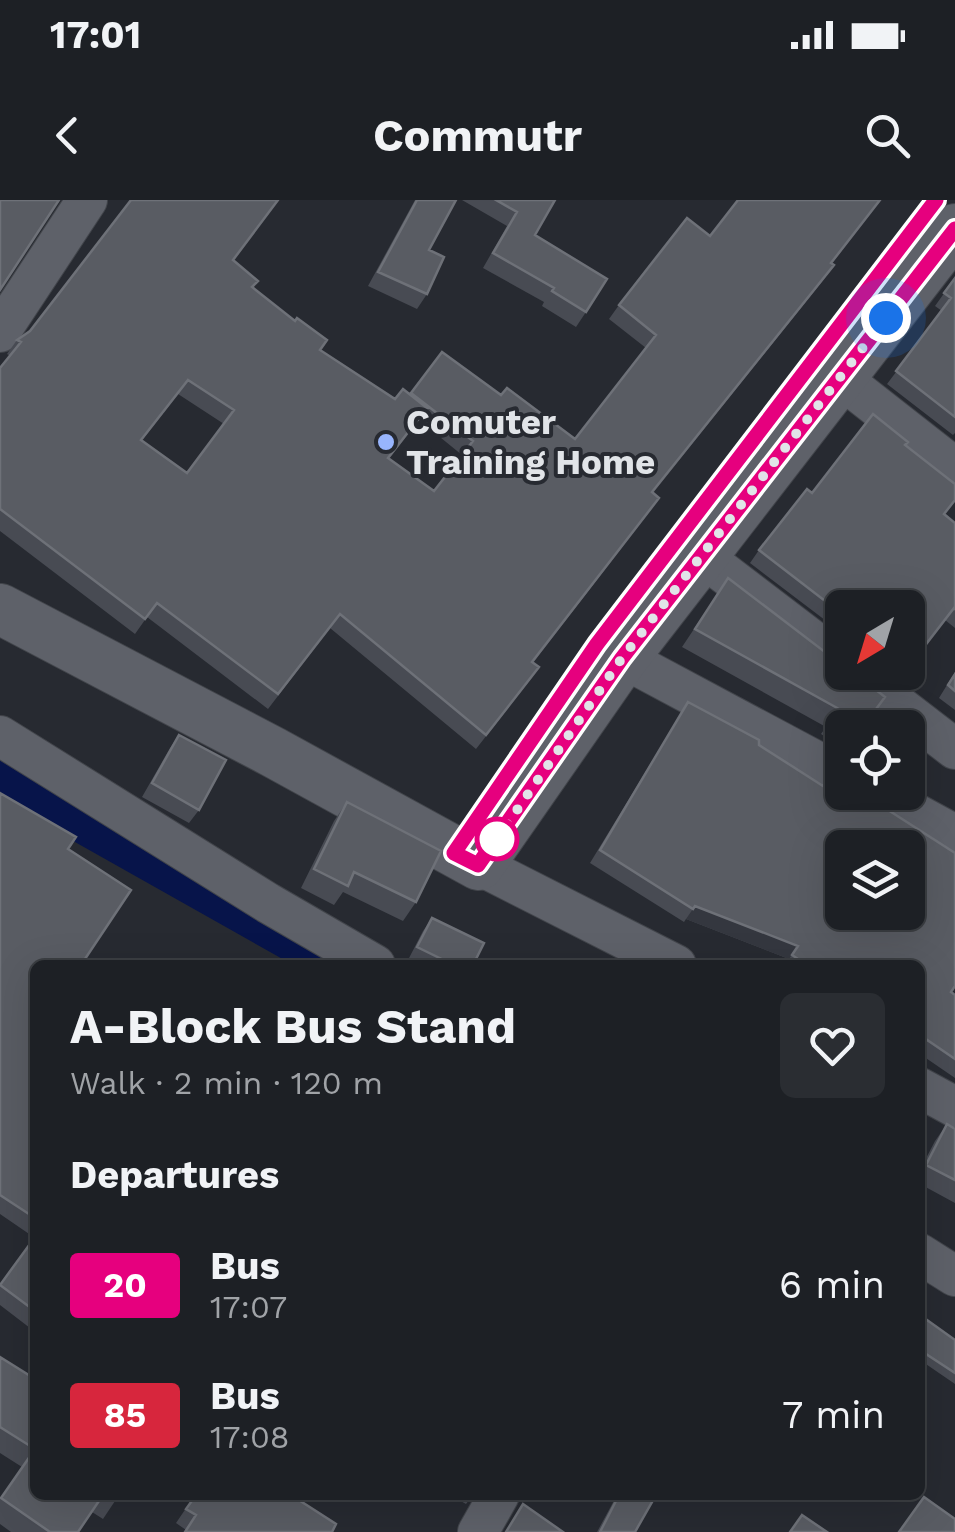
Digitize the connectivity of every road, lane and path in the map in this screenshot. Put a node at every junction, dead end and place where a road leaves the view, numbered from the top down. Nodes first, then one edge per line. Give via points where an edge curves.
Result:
1 (87, 200) edge
2 (936, 200) edge
3 (955, 229) edge
4 (0, 332) edge
5 (840, 377) junction
6 (955, 468) edge
7 (704, 557) junction
8 (0, 609) edge
9 (825, 650) edge
10 (622, 658) junction
11 (878, 690) edge
12 (0, 736) edge
13 (955, 749) edge
14 (825, 766) edge
15 (910, 810) edge
16 (955, 834) edge
17 (466, 859) junction
18 (366, 960) edge
19 (666, 960) edge
20 (925, 1091) edge
21 (955, 1106) edge
22 (925, 1257) edge
23 (955, 1276) edge
24 (496, 1500) edge
25 (478, 1532) edge

1 - 4 street
2 - 17 street via 597,644
3 - 5 street
5 - 6 street
5 - 7 street
7 - 9 street
7 - 10 street
8 - 17 street
10 - 14 street
10 - 17 street
11 - 13 street
12 - 18 street
15 - 16 street
17 - 19 street
20 - 21 street
22 - 23 street
24 - 25 street

